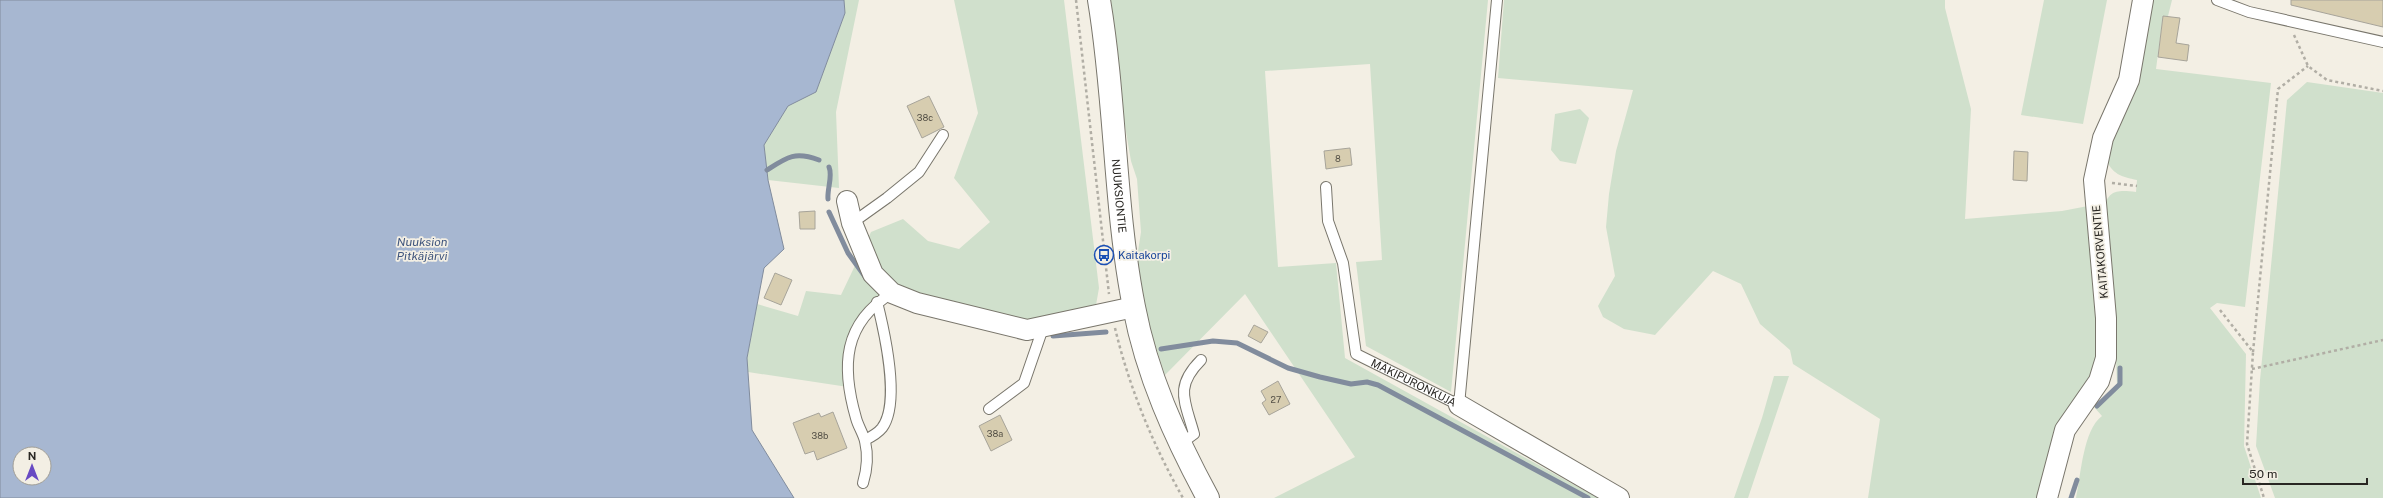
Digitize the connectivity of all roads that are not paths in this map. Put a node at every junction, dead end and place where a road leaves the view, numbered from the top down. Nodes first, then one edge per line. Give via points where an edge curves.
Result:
1 (1099, 0) edge
2 (1497, 0) edge
3 (2143, 0) edge
4 (2217, 0) edge
5 (2383, 42) edge
6 (943, 135) dead end
7 (1326, 187) dead end
8 (847, 201) dead end
9 (852, 223) junction
10 (884, 297) junction
11 (1134, 307) junction
12 (1043, 328) junction
13 (1201, 360) dead end
14 (1458, 405) junction
15 (989, 409) dead end
16 (865, 440) junction
17 (1179, 445) junction
18 (863, 483) dead end
19 (1208, 498) edge
20 (1619, 498) edge
21 (2047, 498) edge

1 - 11 street, NUUKSIONTIE
2 - 14 lane
3 - 21 street, KAITAKORVENTIE via 2129,80 2104,138 2094,180 2106,318 2106,358 2099,380 2065,430
4 - 5 lane via 2249,12
6 - 9 lane via 919,172
7 - 14 lane, MÄKIPURONKUJA via 1328,221 1343,263 1356,354
8 - 9 street
9 - 10 street
10 - 12 street via 1004,326 1027,330
10 - 16 lane via 889,408 883,428
10 - 16 lane via 860,320 848,350 848,387 856,420
11 - 12 street
11 - 17 street, NUUKSIONTIE via 1161,400
12 - 15 lane via 1024,383
13 - 17 lane via 1191,369 1183,383 1185,403 1194,434
14 - 20 street, MÄKIPURONKUJA
16 - 18 lane via 866,472
17 - 19 street, NUUKSIONTIE

